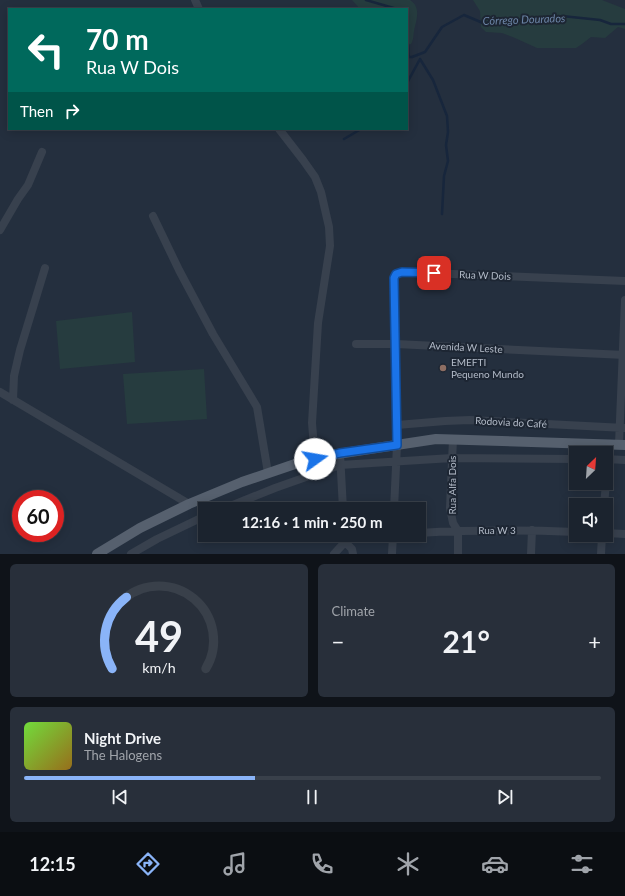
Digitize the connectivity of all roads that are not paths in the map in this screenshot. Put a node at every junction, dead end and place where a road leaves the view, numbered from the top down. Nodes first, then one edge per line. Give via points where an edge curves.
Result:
1 (279, 130) edge
2 (42, 152) dead end
3 (153, 216) dead end
4 (0, 230) edge
5 (45, 268) dead end
6 (625, 281) edge
7 (625, 300) edge
8 (356, 344) dead end
9 (396, 344) junction
10 (624, 355) edge
11 (0, 392) edge
12 (13, 400) junction
13 (397, 425) junction
14 (622, 428) edge
15 (453, 439) junction
16 (397, 445) junction
17 (608, 445) joint
18 (622, 445) edge
19 (340, 453) junction
20 (452, 458) junction
21 (315, 459) junction
22 (569, 459) edge
23 (613, 459) edge
24 (625, 460) edge
25 (396, 462) junction
26 (340, 465) junction
27 (268, 473) junction
28 (240, 502) edge
29 (343, 502) edge
30 (394, 502) edge
31 (189, 504) junction
32 (198, 519) edge
33 (532, 530) junction
34 (458, 531) junction
35 (569, 532) edge
36 (426, 533) edge
37 (613, 533) edge
38 (625, 534) edge
39 (343, 542) edge
40 (347, 542) edge
41 (393, 542) edge
42 (602, 542) edge
43 (97, 554) edge
44 (131, 554) edge
45 (334, 554) edge
46 (353, 554) edge
47 (392, 554) edge
48 (458, 554) edge
49 (531, 554) edge
50 (601, 554) edge

1 - 21 street via 315,177 329,228 330,246 318,323 312,423
2 - 4 street via 28,184
3 - 27 street via 178,270 256,407
5 - 12 street via 20,350 14,376
6 - 9 street, Rua W Dois via 398,273 394,278
7 - 10 street
8 - 9 street, Avenida W Leste
9 - 10 street, Avenida W Leste
9 - 13 street, Rua W Dois
10 - 14 street
11 - 12 street
12 - 31 street
13 - 14 street, Rodovia do Café via 470,420
13 - 16 street, Rua W Dois
14 - 18 street
15 - 16 main road
15 - 17 main road
15 - 20 street, Rua Alfa Dois
16 - 19 main road
16 - 25 street, Rua W Dois
17 - 18 main road
19 - 21 main road
19 - 26 street
20 - 22 street
20 - 25 street
20 - 34 street, Rua Alfa Dois via 451,516
21 - 27 main road
23 - 24 street
25 - 26 street
25 - 30 street, Rua W Dois
26 - 28 street
26 - 29 street
27 - 31 main road
31 - 43 main road via 140,528
32 - 44 street
33 - 34 street, Rua W 3
33 - 35 street, Rua W 3
33 - 49 street
34 - 36 street, Rua W 3
34 - 48 street, Rua Alfa Dois
37 - 38 street
39 - 45 street
40 - 46 street
41 - 47 street
42 - 50 street

